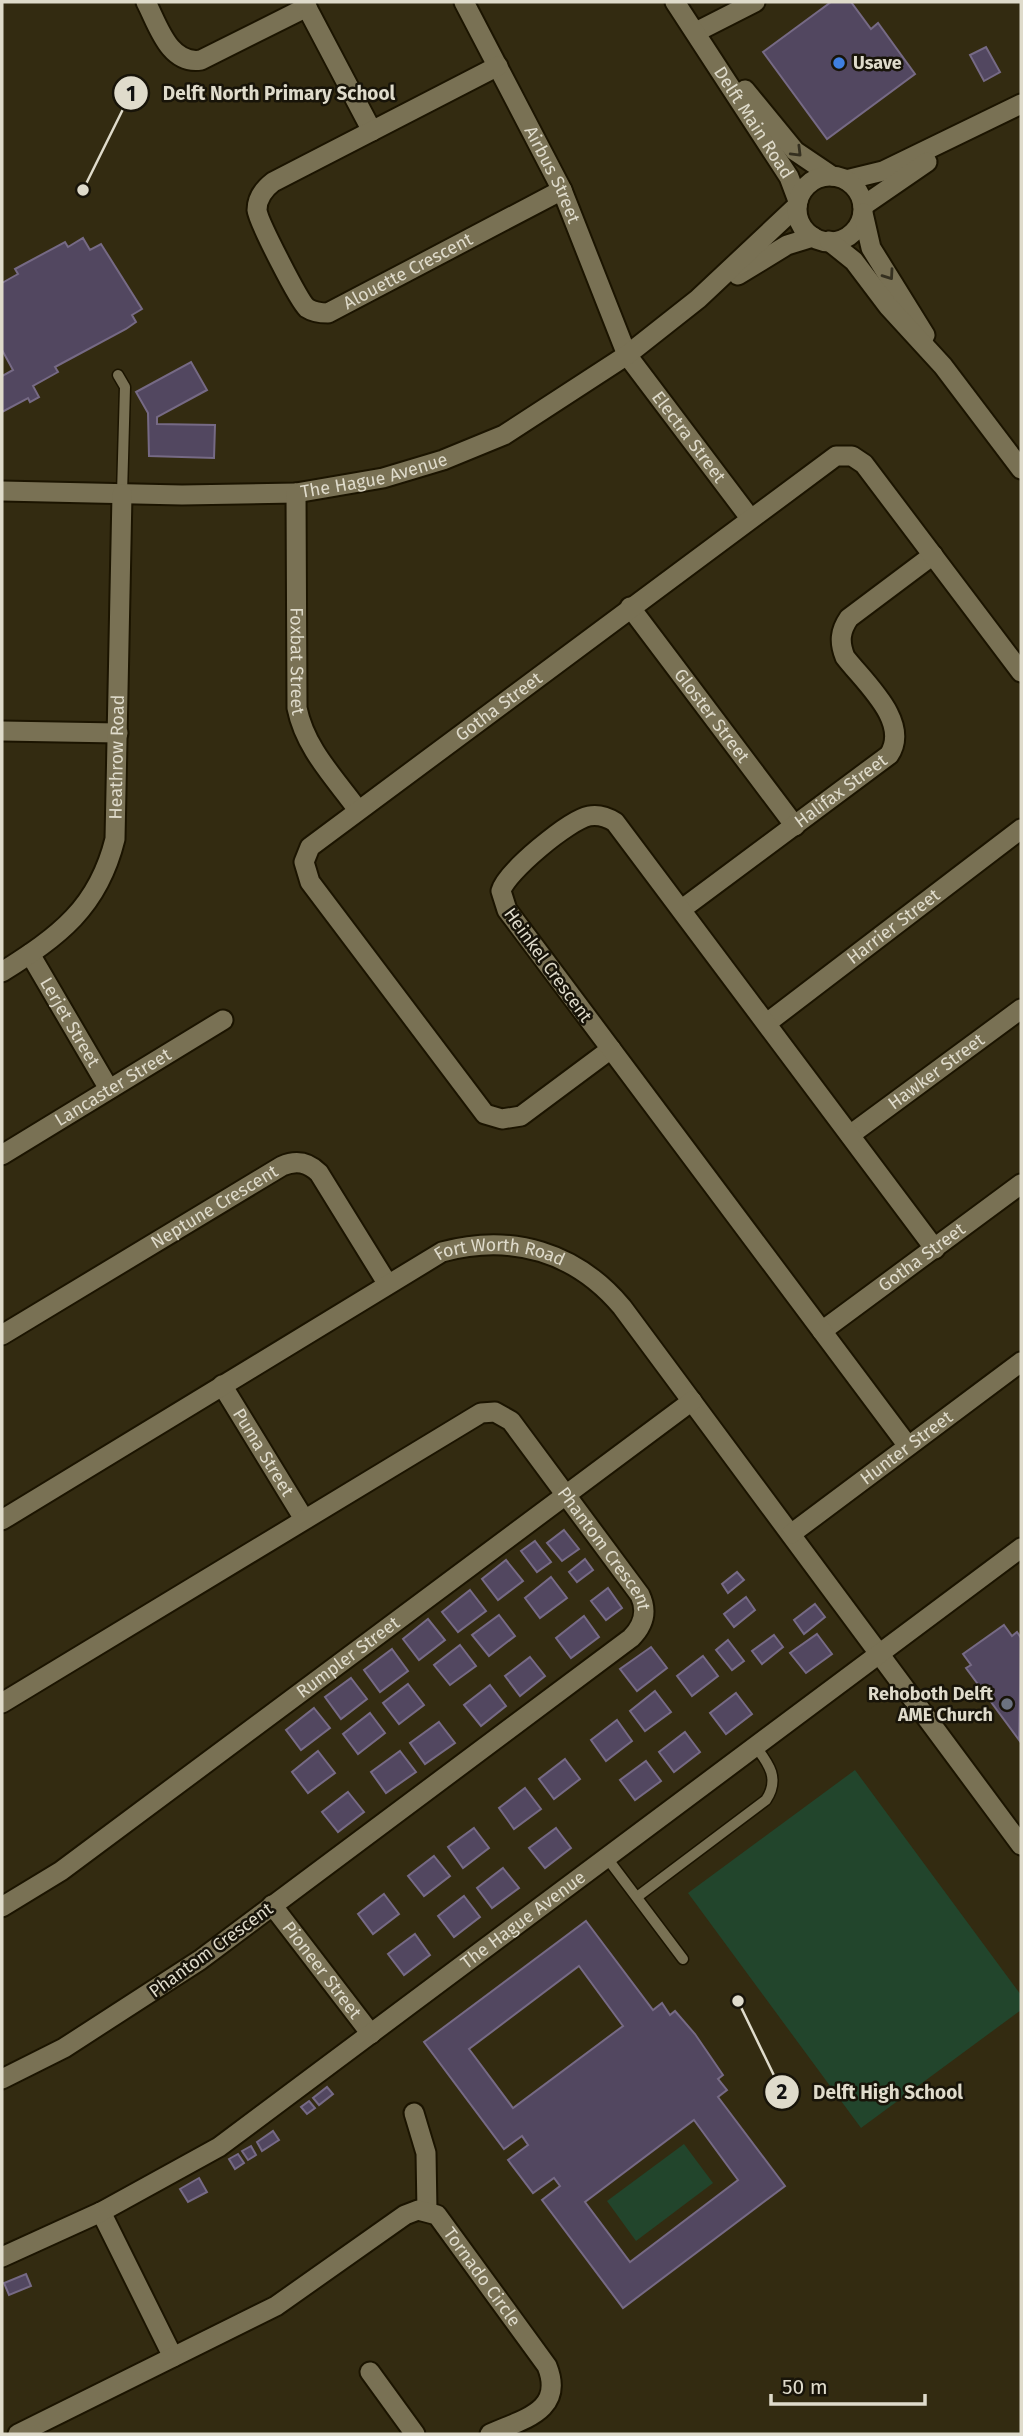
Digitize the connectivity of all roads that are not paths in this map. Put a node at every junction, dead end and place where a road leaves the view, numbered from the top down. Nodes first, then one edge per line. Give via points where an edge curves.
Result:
1 (146, 2) edge
2 (464, 2) edge
3 (675, 2) edge
4 (755, 2) edge
5 (305, 4) edge
6 (700, 39) junction
7 (498, 66) junction
8 (1021, 104) edge
9 (980, 127) junction
10 (372, 131) junction
11 (839, 178) junction
12 (562, 190) junction
13 (798, 203) junction
14 (863, 210) junction
15 (821, 239) junction
16 (698, 299) junction
17 (627, 355) junction
18 (943, 366) junction
19 (118, 375) dead end
20 (1021, 469) edge
21 (2, 491) edge
22 (296, 493) junction
23 (122, 494) junction
24 (750, 518) junction
25 (933, 555) junction
26 (630, 607) junction
27 (1021, 673) edge
28 (2, 731) edge
29 (118, 733) junction
30 (358, 810) junction
31 (795, 826) junction
32 (1021, 829) edge
33 (682, 909) junction
34 (30, 954) junction
35 (2, 971) edge
36 (1021, 1009) edge
37 (223, 1020) dead end
38 (767, 1023) junction
39 (611, 1049) junction
40 (109, 1089) junction
41 (850, 1135) junction
42 (2, 1155) edge
43 (1021, 1184) edge
44 (935, 1249) junction
45 (387, 1283) junction
46 (822, 1331) junction
47 (2, 1335) edge
48 (1021, 1362) edge
49 (222, 1385) junction
50 (692, 1401) junction
51 (908, 1446) junction
52 (564, 1494) junction
53 (304, 1519) junction
54 (2, 1520) edge
55 (791, 1534) junction
56 (1021, 1548) edge
57 (881, 1651) junction
58 (2, 1703) edge
59 (755, 1747) junction
60 (1020, 1842) edge
61 (607, 1858) junction
62 (637, 1897) junction
63 (272, 1905) junction
64 (2, 1907) edge
65 (683, 1959) dead end
66 (371, 2034) junction
67 (2, 2079) edge
68 (414, 2113) dead end
69 (427, 2211) junction
70 (102, 2212) junction
71 (2, 2257) edge
72 (173, 2357) junction
73 (370, 2372) dead end
74 (18, 2434) edge
75 (415, 2434) edge
76 (490, 2434) edge

1 - 5 street via 170,48 192,62
2 - 7 street, Airbus Street
3 - 6 street, Delft Main Road
4 - 6 street
5 - 10 street
6 -> 11 street, Delft Main Road via 795,151
6 - 13 street, Delft Main Road via 789,177
7 - 10 street, Alouette Crescent
7 - 12 street, Airbus Street
8 - 9 street
9 - 11 street via 874,175
9 - 14 street
10 - 12 street, Alouette Crescent via 272,182 258,203 261,223 302,302 315,312 335,311
11 - 13 street via 813,181
11 - 14 street via 858,191
12 - 17 street, Airbus Street
13 - 15 street via 801,224
13 - 16 street, The Hague Avenue
14 - 15 street via 853,232 844,238
14 -> 18 street via 871,248
15 - 16 street, The Hague Avenue via 774,252
15 - 18 street via 854,261
16 - 17 street, The Hague Avenue
17 - 22 street, The Hague Avenue via 504,435 383,478
17 - 24 street, Electra Street
18 - 20 street
19 - 23 lane via 125,387
21 - 23 street, The Hague Avenue
22 - 23 street, The Hague Avenue
22 - 30 street, Foxbat Street via 299,718 307,742
23 - 29 street, Heathrow Road
24 - 25 street, Gotha Street via 828,460 852,456 864,464
24 - 26 street, Gotha Street
25 - 27 street, Gotha Street
25 - 31 street, Halifax Street via 849,618 841,638 845,657 894,725 893,749
26 - 30 street, Gotha Street
26 - 31 street, Gloster Street
28 - 29 street
29 - 34 street, Heathrow Road via 111,857 75,919
30 - 39 street, Gotha Street via 310,848 304,862 306,876 485,1114 502,1119 522,1116
31 - 33 street, Halifax Street
32 - 38 street, Harrier Street
33 - 38 street, Heinkel Crescent
33 - 39 street, Heinkel Crescent via 621,827 601,815 578,820 511,872 503,884 506,910
34 - 35 street, Heathrow Road
34 - 40 street, Lerjet Street
36 - 41 street, Hawker Street
37 - 40 street, Lancaster Street
38 - 41 street, Heinkel Crescent
39 - 46 street, Heinkel Crescent
40 - 42 street, Lancaster Street
41 - 44 street, Heinkel Crescent
43 - 44 street, Gotha Street
44 - 46 street, Gotha Street
45 - 47 street, Neptune Crescent via 318,1173 293,1162
45 - 49 street, Fort Worth Road
45 - 50 street, Fort Worth Road via 442,1252 462,1247 503,1243 544,1251 580,1268 610,1293
46 - 51 street, Heinkel Crescent
48 - 51 street, Hunter Street
49 - 53 street, Puma Street
49 - 54 street, Fort Worth Road
50 - 52 street, Rumpler Street
50 - 55 street, Fort Worth Road
51 - 55 street, Hunter Street
52 - 53 street, Phantom Crescent via 511,1421 488,1412
52 - 63 street, Phantom Crescent via 640,1595 644,1615 637,1632
52 - 64 street, Rumpler Street via 61,1871
53 - 58 street, Phantom Crescent
55 - 57 street, Fort Worth Road
56 - 57 street, The Hague Avenue
57 - 59 street, The Hague Avenue
57 - 60 street, Fort Worth Road
59 - 61 street, The Hague Avenue
59 - 62 lane via 772,1772 766,1800
61 - 62 lane
61 - 66 street, The Hague Avenue
62 - 65 lane
63 - 66 street, Pioneer Street
63 - 67 street, Phantom Crescent via 134,2006
66 - 70 street, The Hague Avenue via 219,2147
68 - 69 street via 426,2153
69 - 72 street via 405,2215 290,2297
69 - 76 street, Tornado Circle via 438,2215 553,2379 553,2394 543,2407
70 - 71 street, The Hague Avenue
70 - 72 street
72 - 74 street
73 - 75 street

